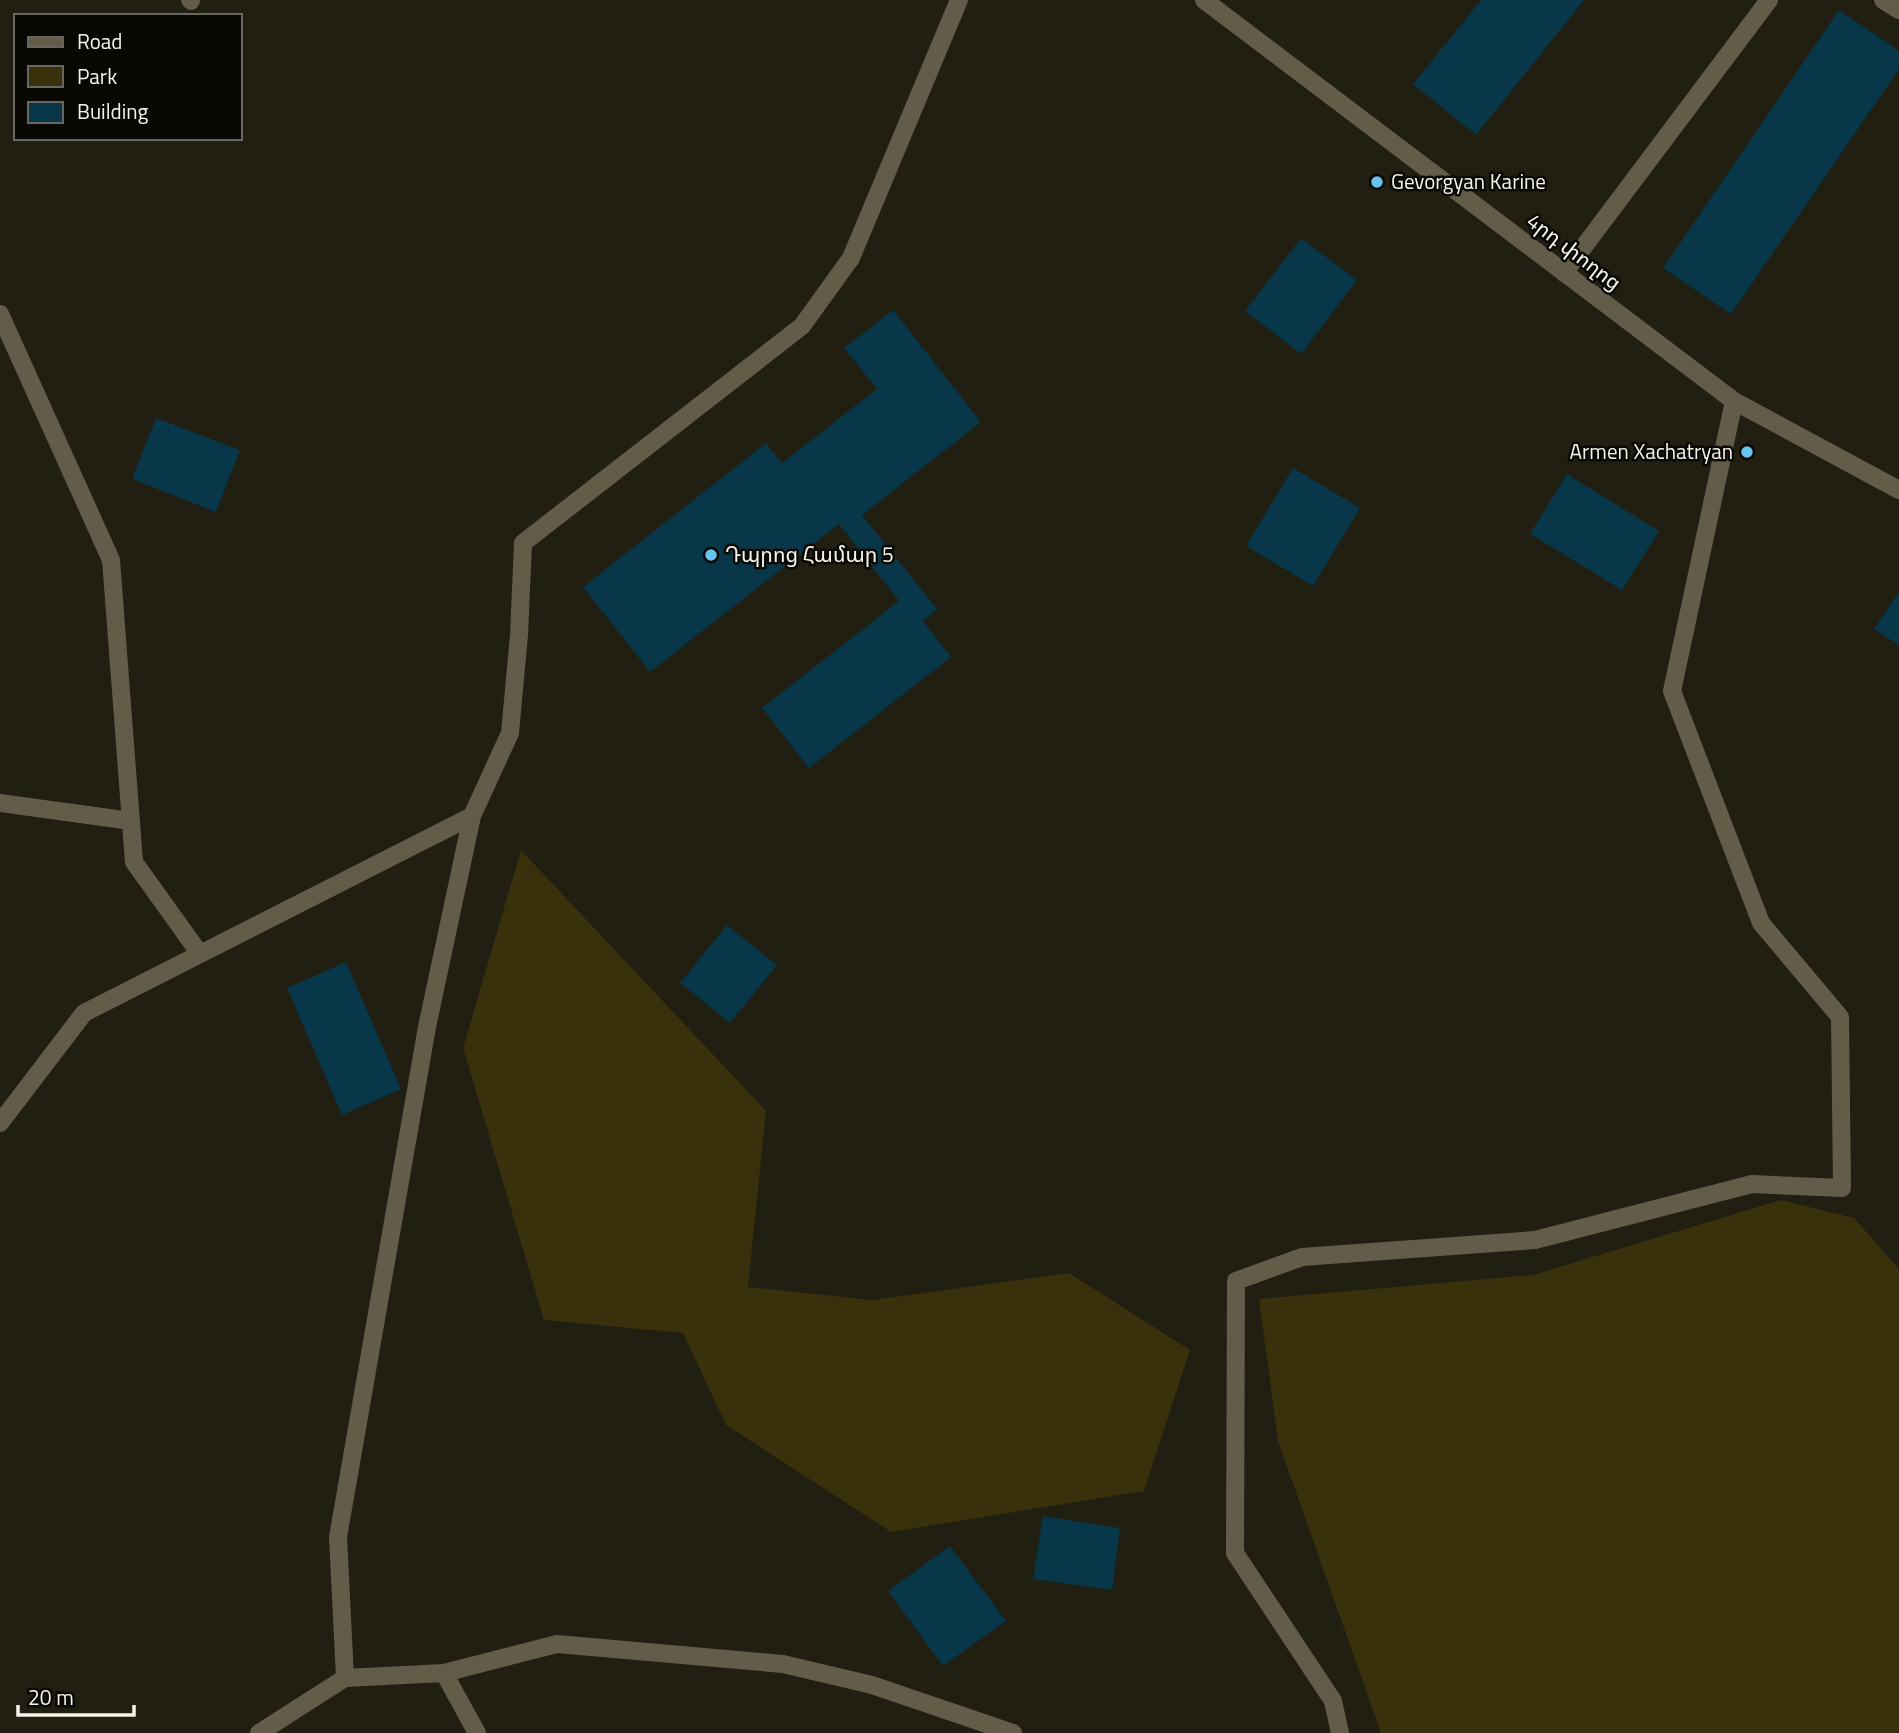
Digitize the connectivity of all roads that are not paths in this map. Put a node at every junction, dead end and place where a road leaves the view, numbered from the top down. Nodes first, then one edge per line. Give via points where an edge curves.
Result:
1 (959, 0) edge
2 (1204, 0) edge
3 (1769, 0) edge
4 (1883, 0) edge
5 (1899, 10) edge
6 (1564, 273) junction
7 (0, 314) edge
8 (1734, 401) junction
9 (1899, 490) edge
10 (0, 803) edge
11 (472, 816) junction
12 (131, 821) junction
13 (200, 954) junction
14 (0, 1123) edge
15 (444, 1673) junction
16 (345, 1678) junction
17 (259, 1733) edge
18 (477, 1733) edge
19 (1013, 1733) edge
20 (1340, 1733) edge

1 - 11 street via 851,258 802,326 523,543 510,733
2 - 6 street, 4րդ փողոց
3 - 6 street
4 - 5 street
6 - 8 street, 4րդ փողոց
7 - 12 street via 111,560
8 - 9 street, 4րդ փողոց
8 - 20 street via 1672,691 1761,923 1840,1017 1842,1188 1752,1184 1535,1240 1302,1257 1236,1280 1235,1553 1333,1701
10 - 12 street
11 - 13 street
11 - 16 street via 426,1027 338,1537
12 - 13 street via 134,862
13 - 14 street via 84,1013
15 - 16 street
15 - 18 street
15 - 19 street via 557,1644 783,1664 872,1685
16 - 17 street

